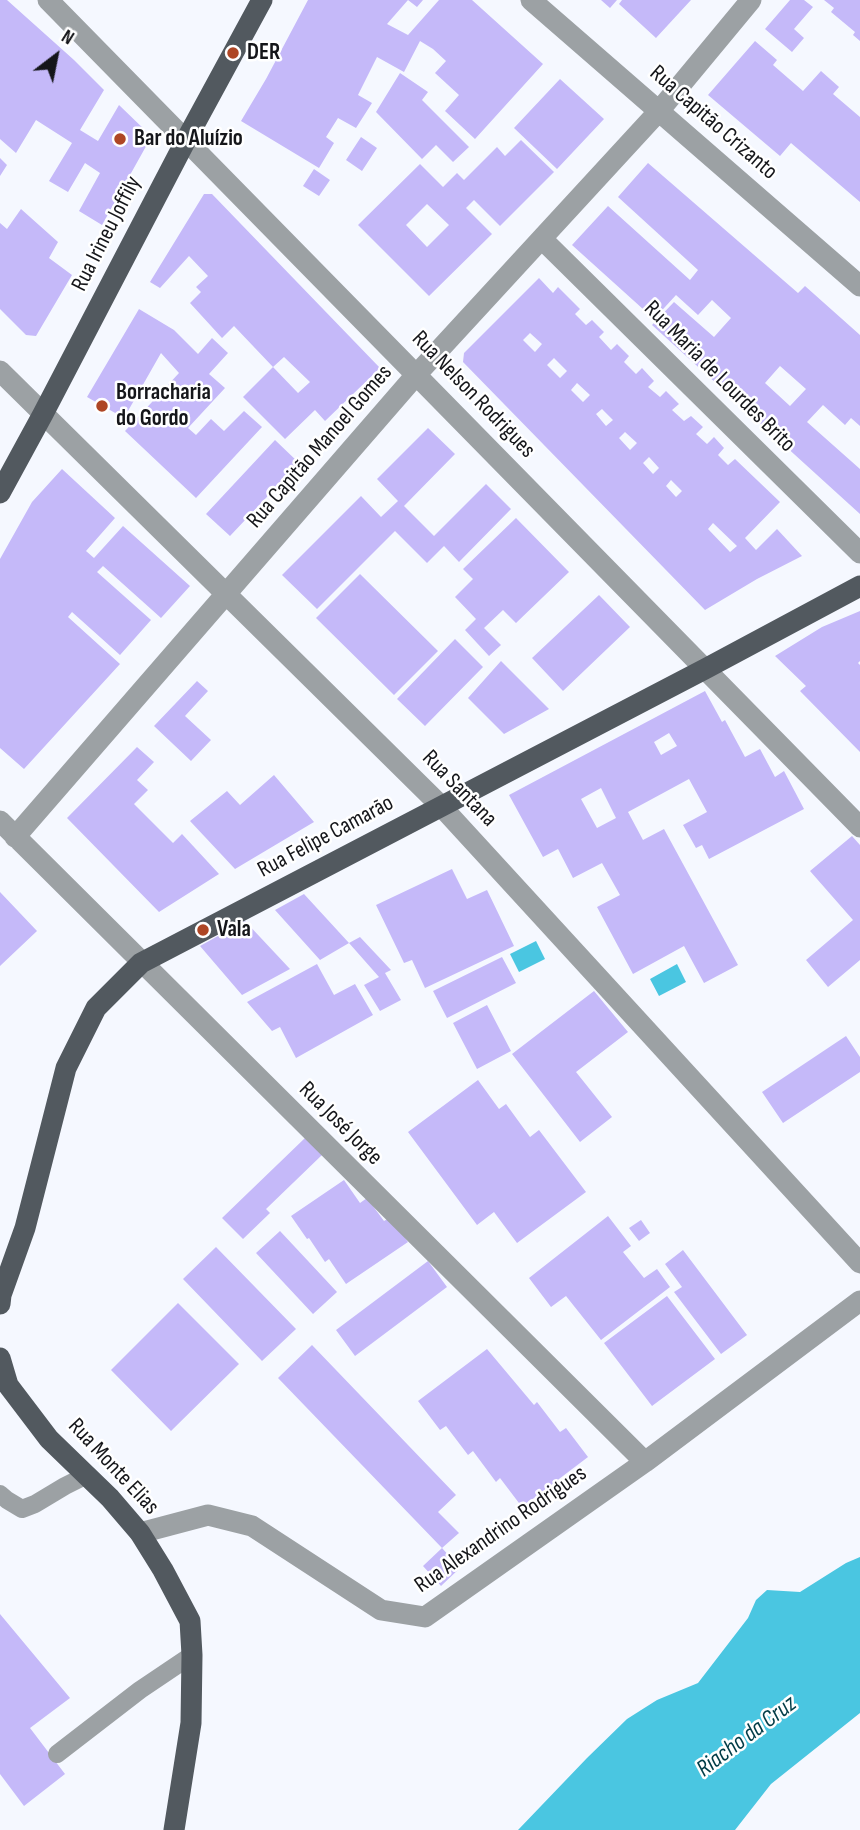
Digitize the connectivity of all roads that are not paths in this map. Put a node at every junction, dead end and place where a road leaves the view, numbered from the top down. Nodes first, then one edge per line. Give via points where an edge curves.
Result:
1 (48, 0) edge
2 (262, 0) edge
3 (531, 0) edge
4 (751, 0) edge
5 (659, 111) junction
6 (186, 140) junction
7 (542, 239) junction
8 (860, 286) edge
9 (0, 371) edge
10 (416, 375) junction
11 (43, 414) junction
12 (0, 493) edge
13 (860, 553) edge
14 (860, 586) edge
15 (227, 595) junction
16 (705, 669) junction
17 (441, 806) junction
18 (0, 821) edge
19 (860, 827) edge
20 (15, 837) junction
21 (141, 963) junction
22 (860, 1263) edge
23 (1, 1295) edge
24 (860, 1301) edge
25 (0, 1304) edge
26 (0, 1358) edge
27 (645, 1462) junction
28 (87, 1475) junction
29 (0, 1493) edge
30 (140, 1533) junction
31 (192, 1655) junction
32 (57, 1754) dead end
33 (174, 1830) edge

1 - 6 street, Rua Nelson Rodrigues
2 - 6 main road, Rua Irineu Joffily
3 - 5 street, Rua Capitão Crizanto
4 - 5 street, Rua Capitão Manoel Gomes
5 - 7 street, Rua Capitão Manoel Gomes
5 - 8 street, Rua Capitão Crizanto
6 - 10 street, Rua Nelson Rodrigues
6 - 11 main road, Rua Irineu Joffily
7 - 10 street, Rua Capitão Manoel Gomes
7 - 13 street, Rua Maria de Lourdes Brito
9 - 11 street, Rua Santana
10 - 15 street, Rua Capitão Manoel Gomes
10 - 16 street, Rua Nelson Rodrigues
11 - 12 main road, Rua Irineu Joffily
11 - 15 street, Rua Santana
14 - 16 main road, Rua Felipe Camarão
15 - 17 street, Rua Santana
15 - 20 street, Rua Capitão Manoel Gomes
16 - 17 main road, Rua Felipe Camarão
16 - 19 street, Rua Nelson Rodrigues
17 - 21 main road, Rua Felipe Camarão
17 - 22 street, Rua Santana
18 - 20 street, Rua José Jorge
20 - 21 street, Rua José Jorge
21 - 23 main road, Rua Felipe Camarão via 96,1008 66,1068 25,1228
21 - 27 street, Rua José Jorge
23 - 25 main road
24 - 27 street, Rua Alexandrino Rodrigues
26 - 28 main road, Rua Monte Elias via 8,1385 49,1439
27 - 30 street, Rua Alexandrino Rodrigues via 425,1617 382,1610 252,1526 208,1515
28 - 29 lane via 22,1509
28 - 30 main road, Rua Monte Elias
30 - 31 main road, Rua Monte Elias via 190,1621
31 - 32 lane
31 - 33 main road via 191,1723

